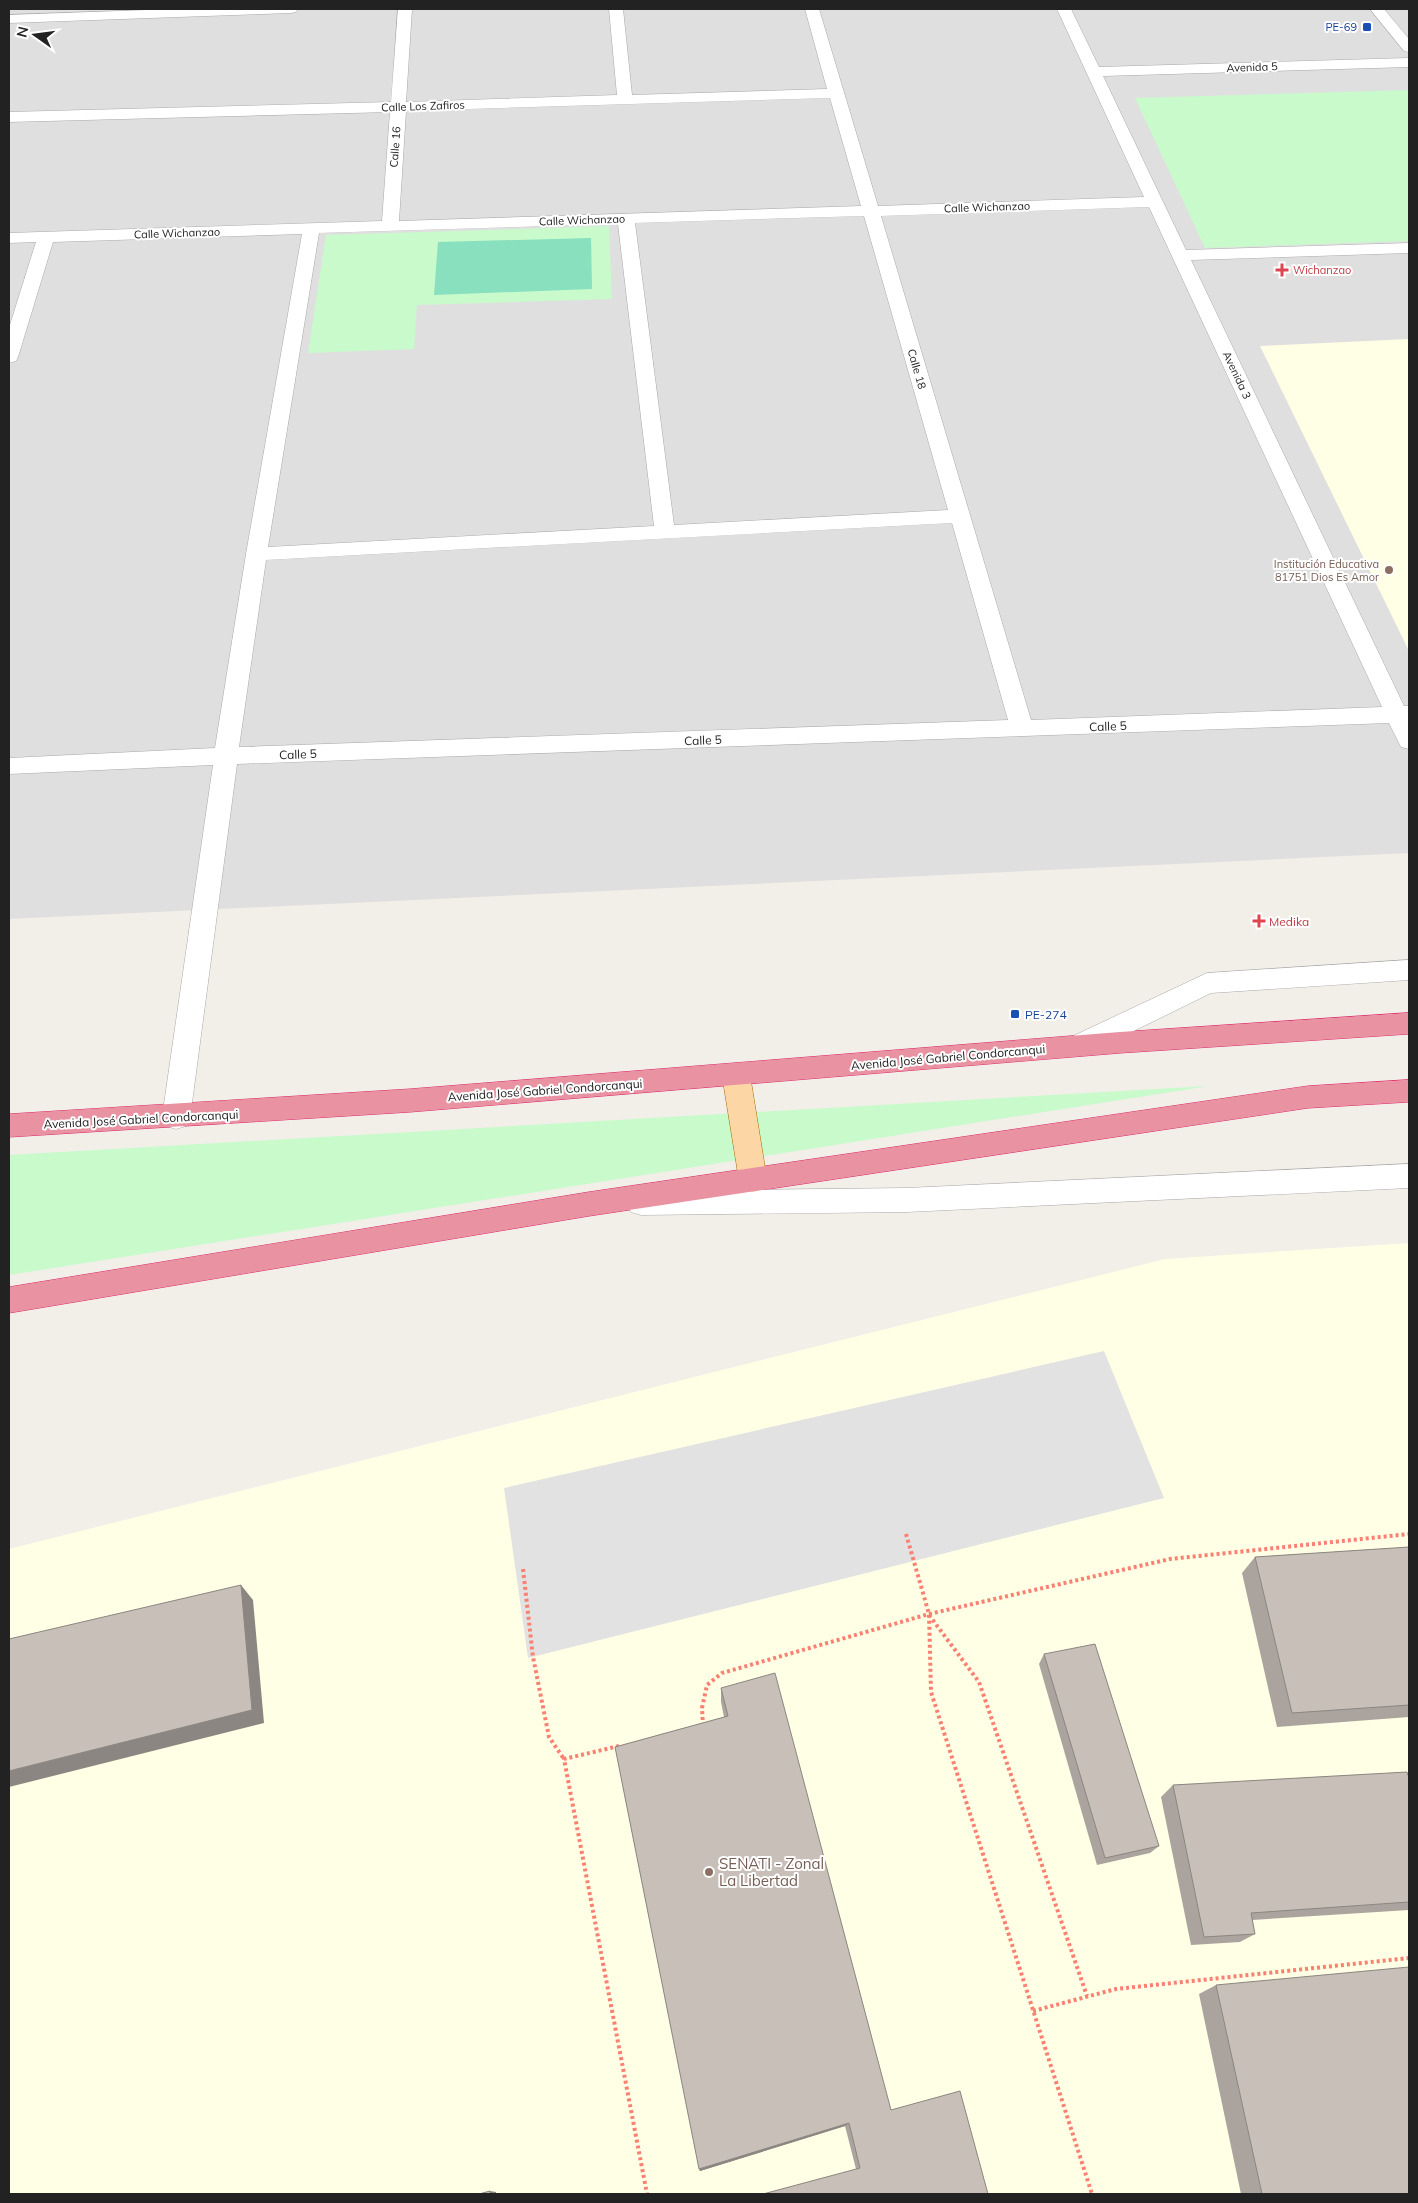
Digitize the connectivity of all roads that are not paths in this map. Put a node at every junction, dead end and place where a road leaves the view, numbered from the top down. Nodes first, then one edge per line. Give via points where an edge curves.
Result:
1 (291, 9) edge
2 (405, 9) edge
3 (616, 9) edge
4 (812, 9) edge
5 (1064, 9) edge
6 (1377, 9) edge
7 (195, 11) edge
8 (9, 19) edge
9 (1409, 48) edge
10 (1409, 62) edge
11 (1094, 72) junction
12 (836, 93) junction
13 (625, 100) junction
14 (398, 107) junction
15 (9, 117) edge
16 (1155, 202) junction
17 (871, 211) junction
18 (626, 218) junction
19 (390, 226) junction
20 (311, 228) junction
21 (46, 237) junction
22 (9, 238) edge
23 (1409, 248) edge
24 (1180, 255) junction
25 (9, 357) edge
26 (960, 516) junction
27 (665, 532) junction
28 (256, 554) junction
29 (1403, 715) edge
30 (1022, 730) junction
31 (1409, 741) edge
32 (226, 756) junction
33 (9, 766) edge
34 (1409, 970) edge
35 (1409, 1023) edge
36 (1080, 1046) junction
37 (736, 1075) junction
38 (1409, 1091) edge
39 (176, 1118) junction
40 (9, 1126) edge
41 (1409, 1176) edge
42 (753, 1180) junction
43 (589, 1204) junction
44 (9, 1300) edge

1 - 7 street
2 - 14 street, Calle 16
3 - 13 street
4 - 12 street, Calle 18
5 - 11 street, Avenida 3
6 - 9 street
7 - 8 street
10 - 11 street, Avenida 5
11 - 16 street, Avenida 3
12 - 13 street, Calle Los Zafiros
12 - 17 street, Calle 18
13 - 14 street, Calle Los Zafiros
14 - 15 street, Calle Los Zafiros
14 - 19 street, Calle 16
16 - 17 street, Calle Wichanzao
16 - 24 street, Avenida 3
17 - 18 street, Calle Wichanzao
17 - 26 street, Calle 18
18 - 19 street, Calle Wichanzao
18 - 27 street
19 - 20 street, Calle Wichanzao
20 - 21 street, Calle Wichanzao
20 - 28 street
21 - 22 street, Calle Wichanzao
21 - 25 street
23 - 24 street
24 - 29 street, Avenida 3
26 - 27 street
26 - 30 street, Calle 18
27 - 28 street
28 - 32 street
29 - 30 street, Calle 5
29 - 31 street, Avenida 3
30 - 32 street, Calle 5
32 - 33 street, Calle 5
32 - 39 street
34 - 36 street, Avenida José Gabriel Condorcanqui via 1207,983
35 - 36 highway, Avenida José Gabriel Condorcanqui
36 - 37 highway, Avenida José Gabriel Condorcanqui
37 - 39 highway, Avenida José Gabriel Condorcanqui
37 - 42 main road
38 - 42 highway via 1308,1097
39 - 40 highway, Avenida José Gabriel Condorcanqui
41 - 43 street via 908,1200
42 - 43 highway
43 - 44 highway

